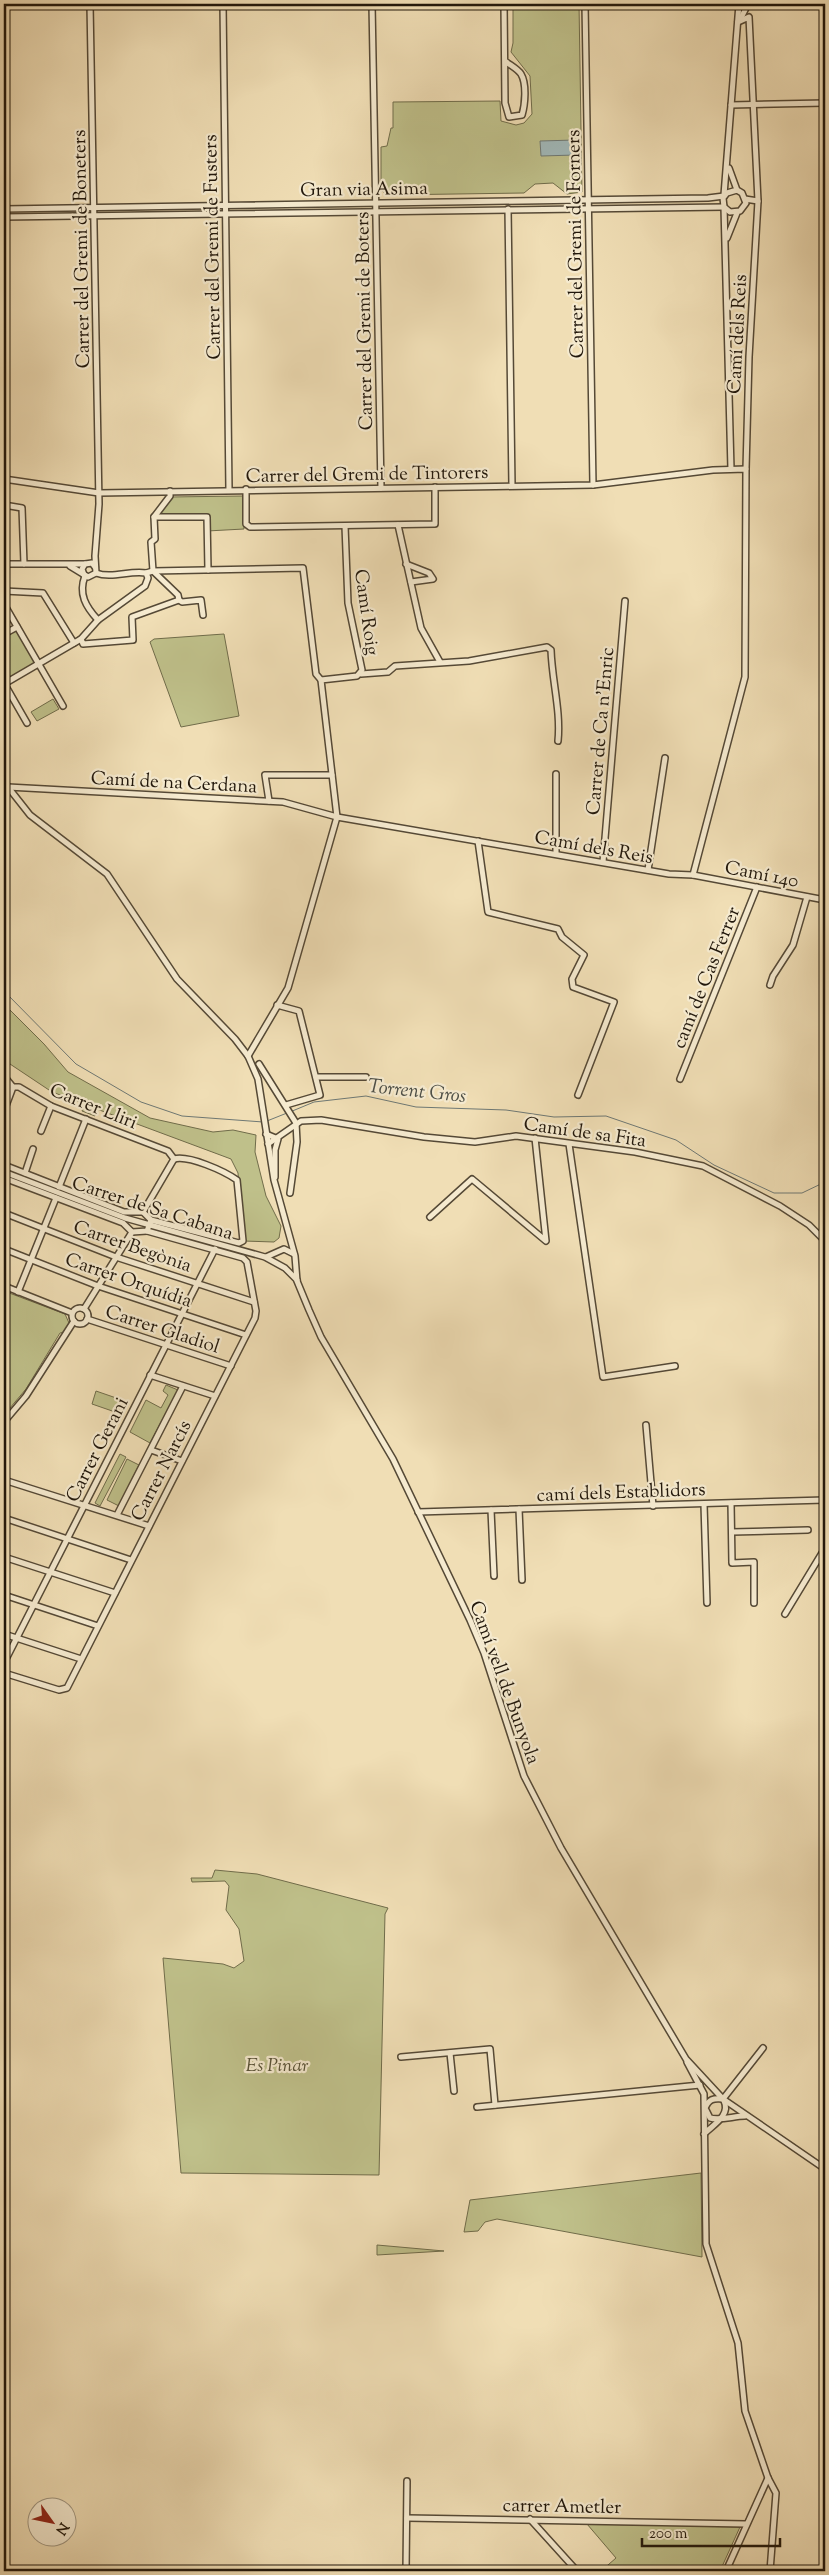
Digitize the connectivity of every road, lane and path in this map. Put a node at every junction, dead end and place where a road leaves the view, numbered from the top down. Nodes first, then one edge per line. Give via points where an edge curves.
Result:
1 (90, 4) edge
2 (222, 4) edge
3 (372, 4) edge
4 (504, 4) edge
5 (585, 4) edge
6 (739, 4) edge
7 (748, 4) edge
8 (738, 22) junction
9 (505, 61) junction
10 (825, 103) edge
11 (731, 105) junction
12 (754, 105) junction
13 (728, 165) junction
14 (737, 190) junction
15 (724, 195) junction
16 (745, 199) junction
17 (588, 200) junction
18 (758, 201) junction
19 (375, 203) junction
20 (226, 205) junction
21 (95, 207) junction
22 (588, 207) junction
23 (724, 207) junction
24 (4, 209) edge
25 (508, 209) junction
26 (375, 211) junction
27 (737, 213) junction
28 (226, 214) junction
29 (95, 215) junction
30 (4, 217) edge
31 (726, 241) junction
32 (731, 469) junction
33 (746, 469) junction
34 (4, 479) edge
35 (593, 485) junction
36 (512, 486) junction
37 (434, 487) junction
38 (381, 488) junction
39 (246, 489) junction
40 (230, 490) junction
41 (170, 492) junction
42 (99, 494) junction
43 (4, 505) edge
44 (154, 516) junction
45 (398, 525) junction
46 (345, 526) junction
47 (95, 556) junction
48 (4, 564) edge
49 (24, 564) junction
50 (86, 564) junction
51 (406, 564) junction
52 (70, 566) junction
53 (96, 570) junction
54 (208, 570) junction
55 (153, 571) junction
56 (146, 573) junction
57 (85, 575) junction
58 (411, 582) junction
59 (4, 592) edge
60 (180, 600) junction
61 (625, 601) dead end
62 (4, 604) edge
63 (203, 615) dead end
64 (98, 620) junction
65 (17, 627) junction
66 (4, 634) edge
67 (81, 639) junction
68 (74, 643) junction
69 (440, 662) junction
70 (38, 663) junction
71 (361, 674) junction
72 (321, 680) junction
73 (4, 683) edge
74 (63, 706) dead end
75 (27, 723) dead end
76 (558, 741) dead end
77 (665, 758) dead end
78 (556, 774) dead end
79 (332, 775) junction
80 (5, 784) edge
81 (269, 801) junction
82 (337, 817) junction
83 (478, 841) junction
84 (556, 854) junction
85 (603, 862) junction
86 (648, 870) junction
87 (693, 875) junction
88 (757, 887) junction
89 (807, 897) junction
90 (825, 900) edge
91 (770, 985) dead end
92 (277, 1005) junction
93 (248, 1056) junction
94 (259, 1064) dead end
95 (4, 1076) edge
96 (316, 1077) junction
97 (366, 1077) dead end
98 (680, 1079) dead end
99 (13, 1087) junction
100 (578, 1095) dead end
101 (286, 1105) junction
102 (51, 1106) junction
103 (4, 1111) edge
104 (86, 1120) junction
105 (296, 1126) junction
106 (41, 1130) dead end
107 (266, 1134) junction
108 (535, 1138) junction
109 (278, 1139) junction
110 (268, 1144) junction
111 (569, 1144) junction
112 (33, 1149) dead end
113 (174, 1159) junction
114 (4, 1165) edge
115 (4, 1172) edge
116 (25, 1173) junction
117 (4, 1178) edge
118 (274, 1180) junction
119 (59, 1187) junction
120 (290, 1193) dead end
121 (56, 1198) junction
122 (131, 1212) junction
123 (143, 1212) junction
124 (4, 1213) edge
125 (430, 1217) dead end
126 (124, 1221) junction
127 (151, 1223) junction
128 (43, 1229) junction
129 (147, 1231) junction
130 (132, 1232) junction
131 (289, 1239) junction
132 (825, 1241) edge
133 (4, 1249) edge
134 (215, 1249) junction
135 (284, 1249) junction
136 (278, 1254) junction
137 (116, 1256) junction
138 (265, 1257) junction
139 (295, 1258) junction
140 (31, 1260) junction
141 (278, 1263) junction
142 (286, 1268) junction
143 (297, 1281) junction
144 (198, 1283) junction
145 (4, 1286) edge
146 (98, 1286) junction
147 (18, 1292) junction
148 (254, 1302) junction
149 (84, 1309) junction
150 (72, 1313) junction
151 (182, 1313) junction
152 (87, 1319) junction
153 (74, 1321) junction
154 (246, 1335) junction
155 (166, 1345) junction
156 (231, 1366) junction
157 (675, 1366) dead end
158 (150, 1375) junction
159 (184, 1386) junction
160 (215, 1396) junction
161 (4, 1422) edge
162 (646, 1425) dead end
163 (150, 1450) junction
164 (182, 1461) junction
165 (4, 1480) edge
166 (825, 1500) edge
167 (731, 1503) junction
168 (704, 1504) junction
169 (84, 1505) junction
170 (653, 1506) junction
171 (519, 1509) junction
172 (491, 1510) junction
173 (418, 1512) junction
174 (117, 1515) junction
175 (4, 1518) edge
176 (149, 1526) junction
177 (808, 1530) dead end
178 (732, 1532) junction
179 (67, 1538) junction
180 (825, 1548) edge
181 (4, 1557) edge
182 (131, 1560) junction
183 (50, 1572) junction
184 (494, 1576) dead end
185 (522, 1580) dead end
186 (115, 1592) junction
187 (4, 1595) edge
188 (707, 1603) dead end
189 (754, 1603) dead end
190 (33, 1605) junction
191 (785, 1614) dead end
192 (98, 1626) junction
193 (4, 1634) edge
194 (16, 1638) junction
195 (81, 1659) junction
196 (4, 1663) edge
197 (4, 1673) edge
198 (762, 2048) dead end
199 (450, 2053) junction
200 (401, 2057) dead end
201 (686, 2059) junction
202 (700, 2085) junction
203 (454, 2091) dead end
204 (722, 2099) junction
205 (495, 2105) junction
206 (477, 2107) dead end
207 (705, 2108) junction
208 (746, 2116) junction
209 (720, 2119) junction
210 (704, 2134) junction
211 (825, 2168) edge
212 (768, 2478) junction
213 (407, 2481) dead end
214 (406, 2518) junction
215 (530, 2519) junction
216 (746, 2524) junction
217 (406, 2571) edge
218 (577, 2571) edge
219 (726, 2571) edge
220 (770, 2571) edge

1 - 21 street, Carrer del Gremi de Boneters
2 - 20 street, Carrer del Gremi de Fusters
3 - 19 street, Carrer del Gremi de Boters
4 - 9 street
5 - 17 street, Carrer del Gremi de Forners
6 - 8 street
7 - 8 street
8 - 11 street
8 - 12 street, Camí dels Reis via 749,17
9 - 9 street via 506,112 515,118 522,115 524,108 524,80 520,72
10 - 12 street
11 - 12 street
11 - 13 street
12 - 18 street, Camí dels Reis
13 - 14 street
13 - 15 street
14 - 15 street
14 - 16 street
15 - 17 street, Gran via Asima
15 - 23 street
16 - 18 street
16 - 27 street via 745,206
17 - 19 street, Gran via Asima
17 - 22 street, Carrer del Gremi de Forners
18 - 33 street, Camí dels Reis
19 - 20 street, Gran via Asima
19 - 26 street, Carrer del Gremi de Boters
20 - 21 street, Gran via Asima
20 - 28 street, Carrer del Gremi de Fusters
21 - 24 street, Gran via Asima
21 - 29 street, Carrer del Gremi de Boneters
22 - 23 street, Gran via Asima
22 - 25 street, Gran via Asima
22 - 35 street, Carrer del Gremi de Forners
23 - 27 street
23 - 31 street
25 - 26 street, Gran via Asima
25 - 36 street
26 - 28 street, Gran via Asima
26 - 38 street, Carrer del Gremi de Boters
27 - 31 street
28 - 29 street, Gran via Asima
28 - 40 street, Carrer del Gremi de Fusters
29 - 30 street, Gran via Asima
29 - 42 street, Carrer del Gremi de Boneters
31 - 32 street
32 - 33 street
32 - 35 street, Carrer del Gremi de Tintorers
33 - 87 street, Camí dels Reis via 745,677
34 - 42 street, Carrer del Gremi de Tintorers
35 - 36 street, Carrer del Gremi de Tintorers
36 - 37 street, Carrer del Gremi de Tintorers
37 - 38 street, Carrer del Gremi de Tintorers
37 - 45 street via 435,524
38 - 39 street, Carrer del Gremi de Tintorers
39 - 40 street, Carrer del Gremi de Tintorers
39 - 46 street via 246,524 250,527
40 - 41 street, Carrer del Gremi de Tintorers
41 - 42 street, Carrer del Gremi de Tintorers
41 - 44 street
42 - 47 street, Carrer del Gremi de Boneters
43 - 49 street via 22,508
44 - 54 street via 207,516
44 - 55 street via 155,539 150,542
45 - 46 street
45 - 51 street
46 - 71 street, Camí Roig via 348,602
47 - 50 street
47 - 53 street
48 - 49 street
49 - 52 street
50 - 52 street
50 - 53 street
50 - 57 street via 82,569
51 - 58 street
51 - 58 street via 434,579
52 - 57 street
53 - 56 street via 109,575
53 - 57 street via 90,577
54 - 55 street
54 - 72 street via 303,568 316,674
55 - 56 street
55 - 60 street via 178,594
56 - 64 street via 145,586
57 - 64 street via 82,597 86,608
58 - 69 street via 421,628
59 - 68 street via 42,593
60 - 63 street via 201,600
60 - 67 street via 132,617 133,640 83,644
61 - 85 street, Carrer de Ca n'Enric
62 - 65 street
64 - 67 street
65 - 66 street
65 - 70 street
67 - 68 street
68 - 70 street
69 - 71 street via 395,666 388,672
69 - 76 street via 468,661 547,647 551,650 560,726
70 - 73 street
70 - 74 street
71 - 72 street, Camí Roig
72 - 79 street
73 - 75 street
77 - 86 street
78 - 84 street
79 - 81 street via 265,775
79 - 82 street
80 - 81 street, Camí de na Cerdana
80 - 93 street, Camí vell de Bunyola via 30,815 107,874 177,979
81 - 82 street, Camí de na Cerdana
82 - 83 street, Camí dels Reis
82 - 92 street via 288,988
83 - 84 street, Camí dels Reis
83 - 100 street via 488,912 558,929 562,937 584,955 572,979 573,987 614,1002
84 - 85 street, Camí dels Reis
85 - 86 street, Camí dels Reis
86 - 87 street, Camí dels Reis
87 - 88 street, Camí 140
88 - 89 street, Camí 140
88 - 98 street, camí de Cas Ferrer
89 - 90 street, Camí 140
89 - 91 street via 792,945 772,976
92 - 93 street
92 - 96 street via 299,1011
93 - 107 street, Camí vell de Bunyola via 258,1079
94 - 101 street
95 - 99 street, Carrer Lliri
96 - 97 street
96 - 101 street via 320,1095
99 - 102 street, Carrer Lliri via 19,1087
99 - 103 street
101 - 105 street
102 - 104 street, Carrer Lliri
102 - 106 street
104 - 113 street, Carrer Lliri via 168,1151
104 - 119 street
105 - 108 street, Camí de sa Fita via 301,1121 321,1120 382,1132 476,1142 516,1136
105 - 109 street, Camí de sa Fita
105 - 120 street
107 - 109 street
107 - 110 street, Camí vell de Bunyola
108 - 111 street, Camí de sa Fita
108 - 125 street via 546,1241 472,1179
109 - 110 street, Camí de sa Fita
109 - 118 street
110 - 118 street, Camí vell de Bunyola
111 - 132 street, Camí de sa Fita via 635,1152 703,1166 780,1206 809,1225
111 - 157 street via 603,1377
112 - 116 street
113 - 123 street
113 - 127 street via 183,1156 237,1180 243,1241 239,1243
114 - 116 street
115 - 126 street, Carrer de Sa Cabana
116 - 119 street
117 - 121 street
118 - 131 street, Camí vell de Bunyola
119 - 122 street
121 - 126 street
121 - 128 street
122 - 123 street
122 - 126 street
123 - 127 street
124 - 128 street, Carrer Begònia
126 - 127 street, Carrer de Sa Cabana
126 - 130 street
127 - 129 street
127 - 138 street, Carrer de Sa Cabana
128 - 137 street, Carrer Begònia
128 - 140 street
129 - 130 street
129 - 134 street
130 - 137 street
131 - 135 street
131 - 139 street, Camí vell de Bunyola
133 - 140 street, Carrer Orquídia
134 - 144 street, Carrer Gerani
134 - 148 street, Carrer Narcís via 247,1262
135 - 136 street
135 - 139 street via 292,1252
136 - 138 street, Carrer de Sa Cabana
136 - 141 street
137 - 144 street, Carrer Begònia
137 - 146 street
138 - 141 street, Carrer de Sa Cabana
139 - 142 street via 293,1265
139 - 143 street, Camí vell de Bunyola
140 - 146 street, Carrer Orquídia
140 - 147 street
141 - 142 street
142 - 143 street, Camí vell de Bunyola
143 - 173 street, Camí vell de Bunyola via 321,1337 393,1459
144 - 148 street, Carrer Begònia
144 - 151 street, Carrer Gerani
145 - 147 street
146 - 149 street
146 - 151 street, Carrer Orquídia
147 - 150 street
148 - 154 street, Carrer Narcís via 255,1318
149 - 150 street via 76,1308
149 - 152 street
150 - 153 street
151 - 154 street, Carrer Orquídia
151 - 155 street, Carrer Gerani
152 - 153 street via 82,1323
152 - 155 street, Carrer Gladiol
153 - 161 street via 26,1396
154 - 156 street, Carrer Narcís
155 - 156 street, Carrer Gladiol
155 - 158 street, Carrer Gerani
156 - 160 street, Carrer Narcís
158 - 159 street
158 - 169 street, Carrer Gerani
159 - 160 street
159 - 163 street
160 - 164 street, Carrer Narcís
162 - 170 street
163 - 164 street
163 - 174 street
164 - 176 street, Carrer Narcís
165 - 169 street
166 - 167 street, camí dels Establidors
167 - 168 street, camí dels Establidors
167 - 178 street
168 - 170 street, camí dels Establidors
168 - 188 street
169 - 174 street
169 - 179 street, Carrer Gerani
170 - 171 street, camí dels Establidors
171 - 172 street, camí dels Establidors
171 - 185 street
172 - 173 street, camí dels Establidors
172 - 184 street
173 - 201 street, Camí vell de Bunyola via 484,1653 524,1776 586,1893
174 - 176 street
175 - 179 street
176 - 182 street, Carrer Narcís
177 - 178 street
178 - 189 street via 732,1563 754,1562
179 - 182 street
179 - 183 street, Carrer Gerani
180 - 191 street
181 - 183 street
182 - 186 street, Carrer Narcís
183 - 186 street
183 - 190 street, Carrer Gerani
186 - 192 street, Carrer Narcís
187 - 190 street
190 - 192 street
190 - 194 street, Carrer Gerani
192 - 195 street, Carrer Narcís
193 - 194 street
194 - 195 street
194 - 196 street, Carrer Gerani
195 - 197 street, Carrer Narcís via 64,1690
198 - 204 street
199 - 200 street
199 - 203 street
199 - 205 street via 490,2049
201 - 202 street
201 - 204 street
202 - 205 street
202 - 207 street
204 - 207 street via 712,2099
204 - 208 street
204 - 209 street via 726,2112
205 - 206 street
207 - 209 street via 710,2118
207 - 210 street
208 - 209 street
208 - 211 street
209 - 210 street
210 - 212 street via 706,2244 738,2343 745,2411
212 - 216 street
212 - 220 street via 776,2493
213 - 214 street
214 - 215 street, carrer Ametler
214 - 217 street
215 - 216 street, carrer Ametler
215 - 218 street
216 - 219 street

